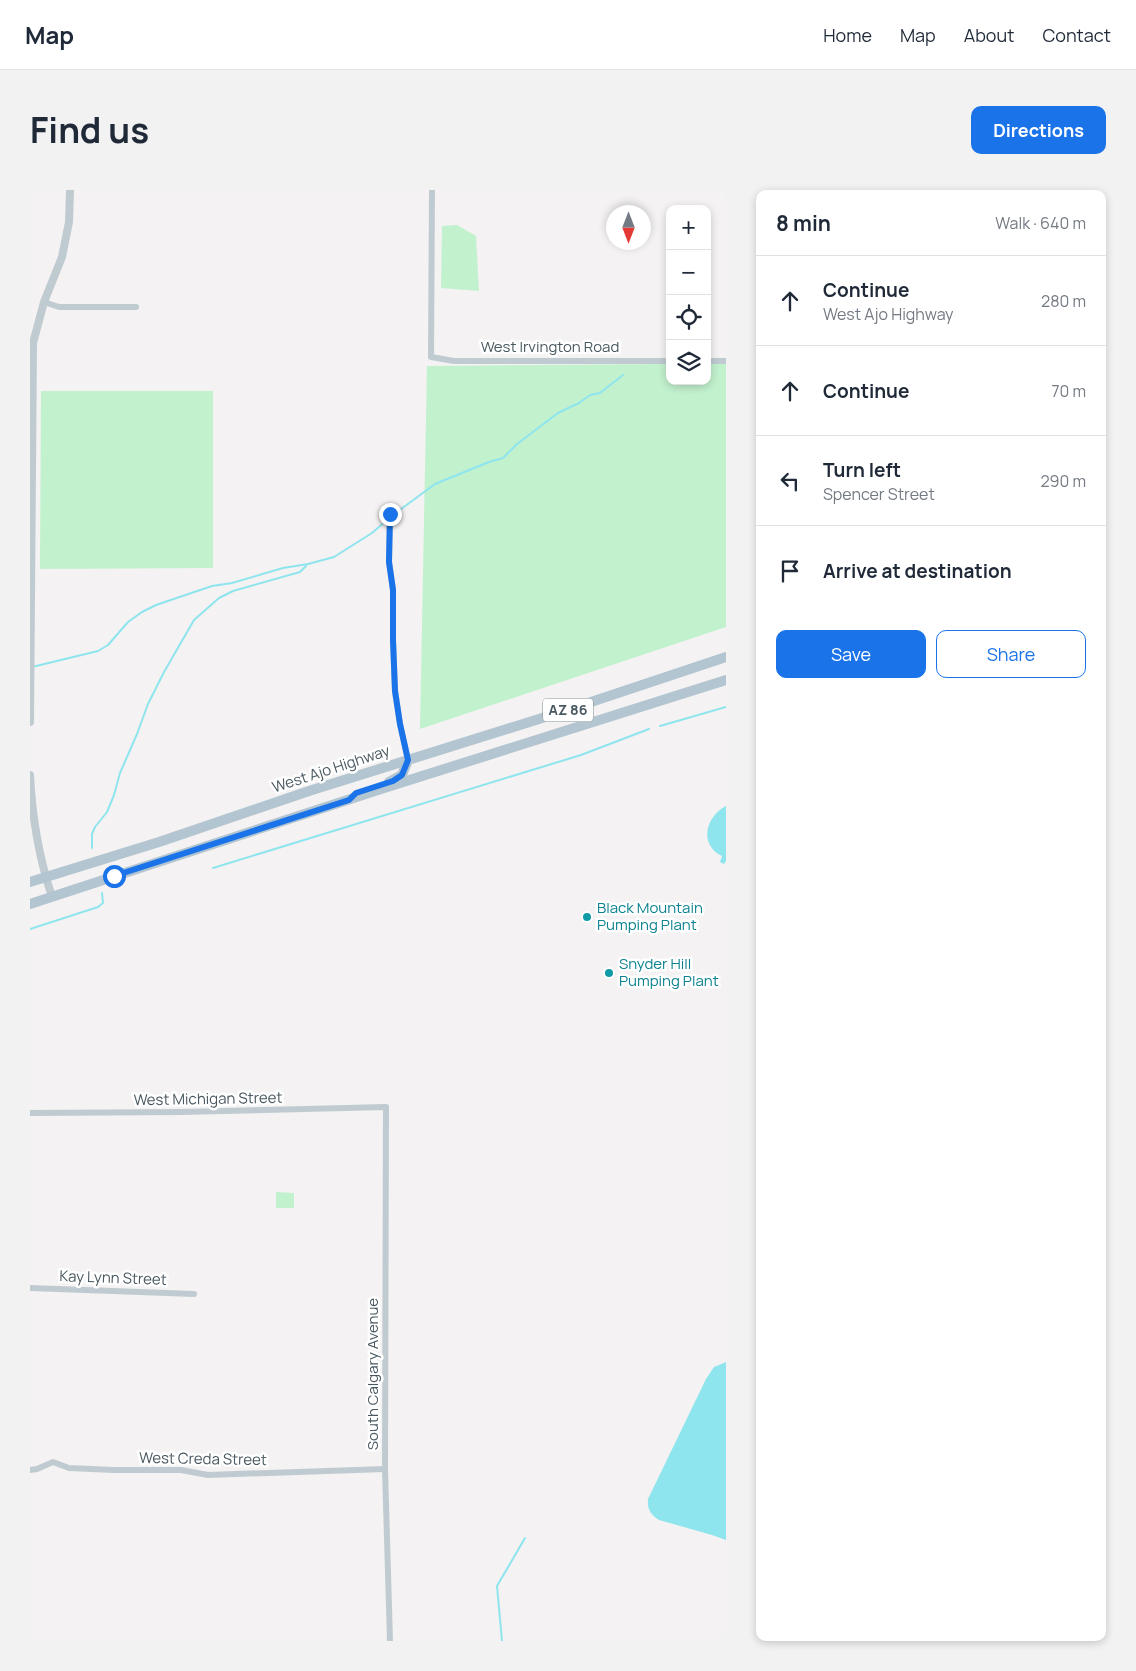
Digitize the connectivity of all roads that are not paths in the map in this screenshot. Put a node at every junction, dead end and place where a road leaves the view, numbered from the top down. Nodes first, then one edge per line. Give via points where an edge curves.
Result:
1 (70, 190) edge
2 (432, 190) edge
3 (44, 302) junction
4 (136, 307) dead end
5 (666, 361) edge
6 (711, 361) edge
7 (726, 361) edge
8 (31, 383) edge
9 (390, 514) dead end
10 (726, 657) edge
11 (726, 680) edge
12 (30, 722) edge
13 (408, 760) junction
14 (30, 776) edge
15 (349, 800) junction
16 (45, 877) junction
17 (30, 882) edge
18 (52, 897) junction
19 (30, 904) edge
20 (386, 1108) joint
21 (30, 1113) edge
22 (30, 1288) edge
23 (194, 1294) dead end
24 (385, 1469) junction
25 (30, 1470) edge
26 (390, 1641) edge

1 - 3 street via 66,240
2 - 5 street, West Irvington Road via 431,357 454,360
3 - 4 street via 59,307
3 - 8 street via 32,343
6 - 7 street
8 - 12 street
9 - 13 street via 395,691
10 - 13 main road, West Ajo Highway / AZ 86
11 - 15 main road, AZ 86
13 - 15 main road via 402,775 356,793
13 - 16 main road, West Ajo Highway / AZ 86
14 - 16 street
15 - 18 main road, AZ 86
16 - 17 main road, West Ajo Highway / AZ 86
16 - 18 street
18 - 19 main road, AZ 86
20 - 21 street, West Michigan Street
20 - 24 street, South Calgary Avenue
22 - 23 street, Kay Lynn Street
24 - 25 street, West Creda Street via 208,1474 181,1470 69,1468 53,1462
24 - 26 street, South Calgary Avenue

